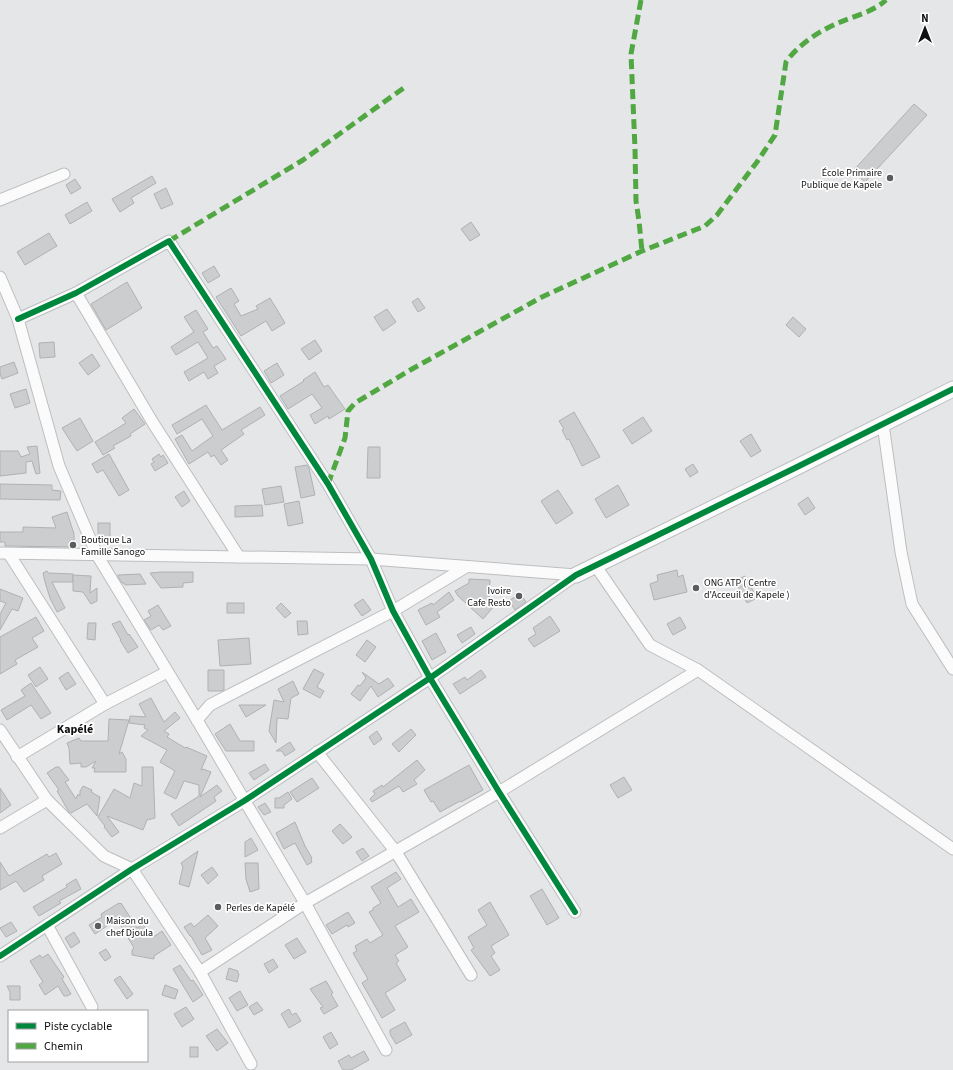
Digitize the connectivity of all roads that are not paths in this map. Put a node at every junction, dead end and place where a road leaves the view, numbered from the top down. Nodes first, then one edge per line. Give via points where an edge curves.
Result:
1 (64, 174) dead end
2 (0, 200) edge
3 (0, 277) edge
4 (76, 293) junction
5 (18, 319) junction
6 (953, 389) edge
7 (883, 424) junction
8 (4, 554) edge
9 (97, 555) junction
10 (239, 558) junction
11 (371, 559) junction
12 (595, 565) junction
13 (466, 566) junction
14 (576, 575) junction
15 (393, 611) junction
16 (953, 669) edge
17 (698, 670) junction
18 (167, 672) junction
19 (430, 678) junction
20 (105, 704) junction
21 (197, 720) junction
22 (0, 730) edge
23 (317, 752) junction
24 (17, 757) junction
25 (499, 792) junction
26 (47, 800) junction
27 (244, 801) junction
28 (0, 828) edge
29 (953, 849) edge
30 (396, 852) junction
31 (132, 869) junction
32 (305, 903) junction
33 (575, 912) dead end
34 (47, 925) junction
35 (0, 956) edge
36 (200, 972) junction
37 (471, 975) dead end
38 (92, 1007) dead end
39 (386, 1050) dead end
40 (251, 1064) dead end

1 - 2 street
3 - 5 street
4 - 5 street
4 - 10 street via 153,423
4 - 11 street via 169,241 328,484
5 - 9 street via 59,466
6 - 7 street
7 - 12 street
7 - 16 street via 901,552 912,604
8 - 9 street
8 - 20 street
9 - 10 street
9 - 18 street
10 - 11 street
11 - 13 street
11 - 15 street
12 - 14 street
12 - 17 street via 650,645
13 - 14 street
13 - 15 street
14 - 19 street
15 - 19 street
15 - 21 street via 210,705
17 - 25 street
17 - 29 street
18 - 20 street
18 - 21 street
19 - 23 street
19 - 25 street
20 - 24 street
21 - 27 street
22 - 24 street
23 - 27 street
23 - 30 street
24 - 26 street
25 - 30 street
25 - 33 street
26 - 28 street
26 - 31 street via 104,856
27 - 31 street
27 - 32 street
30 - 32 street
30 - 37 street
31 - 34 street
31 - 36 street
32 - 36 street
32 - 39 street
34 - 35 street
34 - 38 street
36 - 40 street

